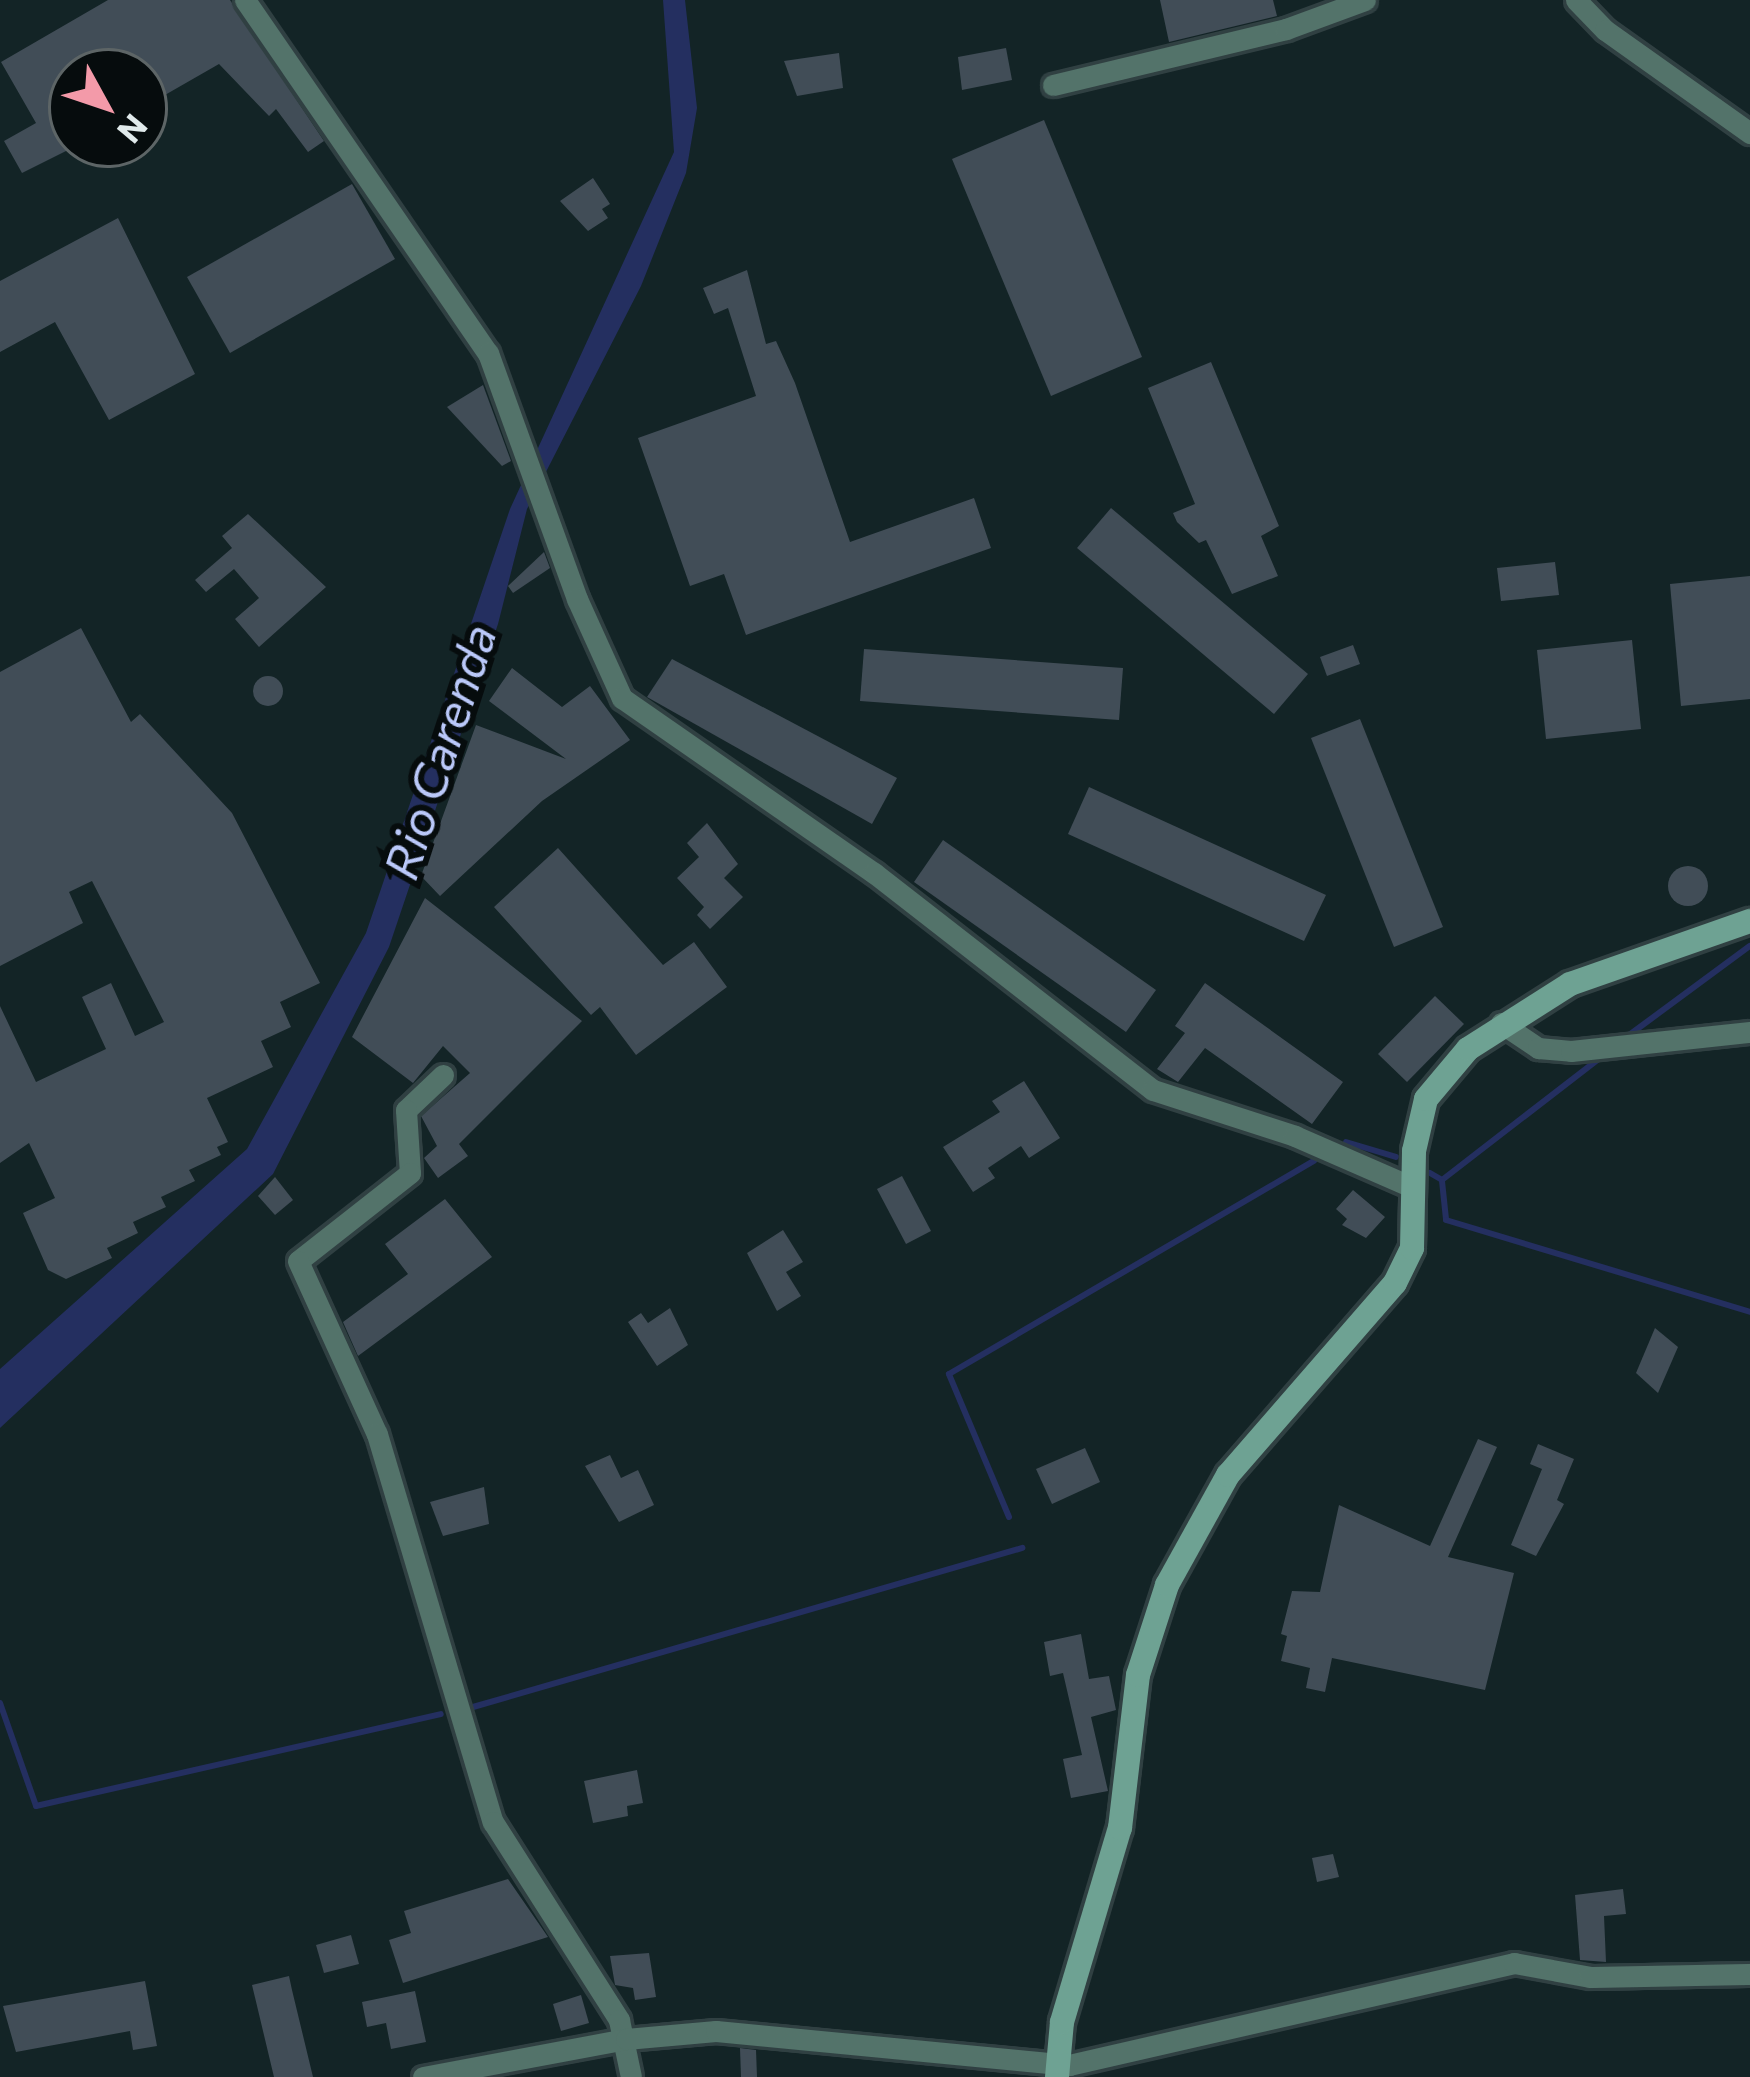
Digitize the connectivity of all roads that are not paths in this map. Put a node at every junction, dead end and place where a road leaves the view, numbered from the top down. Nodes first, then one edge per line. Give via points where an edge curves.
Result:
1 (245, 0) edge
2 (1365, 0) edge
3 (1576, 0) edge
4 (1053, 86) dead end
5 (1750, 133) edge
6 (1750, 921) edge
7 (1501, 1023) junction
8 (1750, 1032) edge
9 (443, 1076) dead end
10 (1412, 1187) junction
11 (1750, 1974) edge
12 (626, 2038) junction
13 (1055, 2069) edge
14 (423, 2077) edge
15 (631, 2077) edge

1 - 10 street via 488,353 622,698 874,873 1153,1090 1294,1136
2 - 4 street via 1286,29
3 - 5 street via 1605,30
6 - 7 main road via 1598,971
7 - 8 street via 1538,1048 1571,1051
7 - 10 main road via 1426,1099
9 - 12 street via 406,1110 410,1173 298,1261 377,1434 493,1822
10 - 13 main road via 1412,1248 1396,1282 1228,1475 1167,1585 1138,1675 1113,1863
11 - 13 street via 1590,1977 1514,1963
12 - 13 street via 716,2031
12 - 14 street
12 - 15 street

